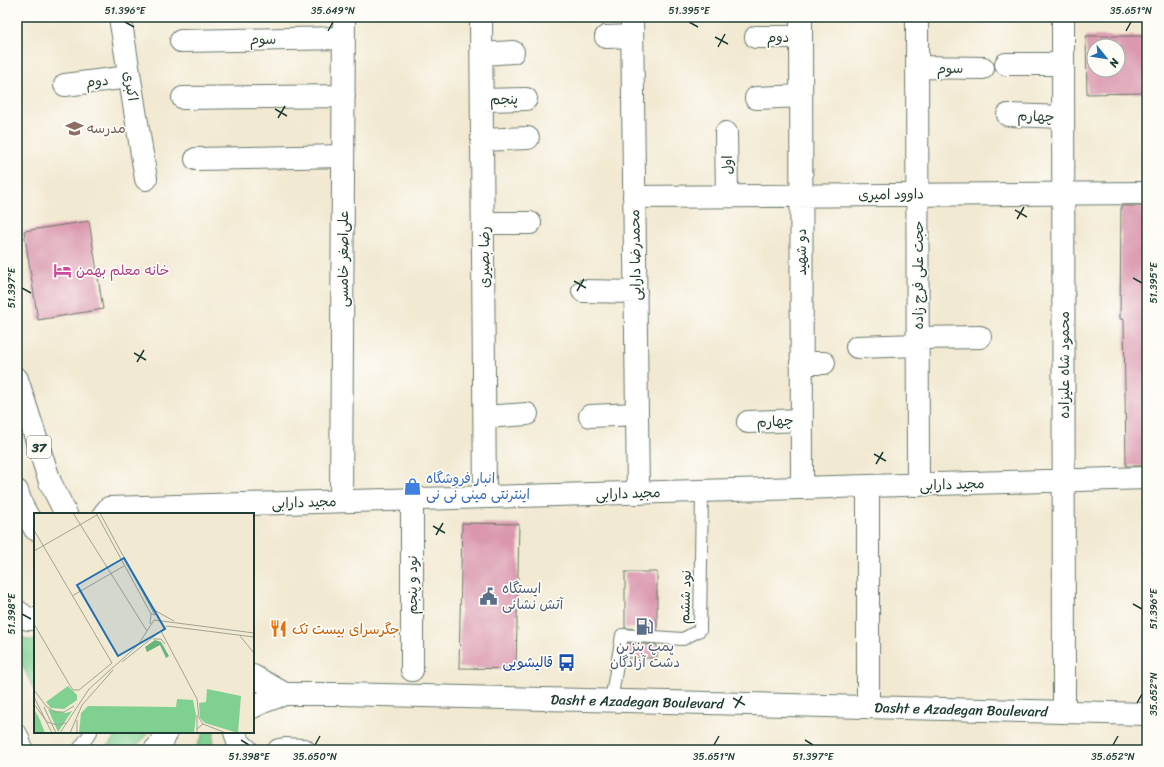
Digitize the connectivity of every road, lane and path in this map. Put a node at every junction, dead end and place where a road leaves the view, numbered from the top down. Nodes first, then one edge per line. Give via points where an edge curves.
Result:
1 (120, 17) edge
2 (481, 17) edge
3 (917, 17) edge
4 (1063, 17) edge
5 (632, 27) edge
6 (801, 27) edge
7 (344, 28) edge
8 (606, 37) dead end
9 (756, 37) dead end
10 (181, 41) dead end
11 (513, 52) dead end
12 (482, 54) junction
13 (1006, 64) dead end
14 (1063, 64) junction
15 (917, 67) junction
16 (983, 68) dead end
17 (129, 77) junction
18 (65, 85) dead end
19 (344, 96) junction
20 (801, 96) junction
21 (183, 98) dead end
22 (756, 98) dead end
23 (526, 99) dead end
24 (482, 100) junction
25 (1008, 115) dead end
26 (1063, 117) junction
27 (726, 133) dead end
28 (528, 138) dead end
29 (483, 140) junction
30 (343, 156) junction
31 (196, 158) dead end
32 (146, 179) dead end
33 (1064, 193) junction
34 (1147, 193) edge
35 (918, 194) junction
36 (801, 195) junction
37 (727, 196) junction
38 (634, 197) junction
39 (483, 223) junction
40 (530, 223) dead end
41 (583, 291) dead end
42 (636, 292) junction
43 (980, 337) dead end
44 (918, 342) junction
45 (857, 347) dead end
46 (824, 362) dead end
47 (802, 363) junction
48 (17, 379) edge
49 (528, 414) dead end
50 (637, 414) junction
51 (590, 416) dead end
52 (485, 417) junction
53 (802, 420) junction
54 (748, 422) dead end
55 (1147, 478) edge
56 (1064, 480) junction
57 (918, 485) junction
58 (868, 486) junction
59 (802, 488) junction
60 (17, 491) edge
61 (702, 491) junction
62 (638, 493) junction
63 (485, 497) junction
64 (412, 499) junction
65 (341, 501) junction
66 (106, 511) edge
67 (66, 513) edge
68 (34, 527) edge
69 (17, 611) edge
70 (34, 619) edge
71 (412, 670) dead end
72 (254, 677) edge
73 (254, 693) edge
74 (284, 694) junction
75 (611, 701) junction
76 (254, 707) edge
77 (868, 707) junction
78 (1064, 712) junction
79 (1147, 714) edge
80 (90, 733) edge
81 (166, 733) edge
82 (235, 733) edge
83 (17, 736) edge
84 (22, 750) edge
85 (78, 750) edge
86 (156, 750) edge
87 (247, 750) edge
88 (279, 750) edge
89 (304, 750) edge

1 - 17 main road, اکبری
2 - 12 main road, رضا بصیری
3 - 15 main road, حجت علی فرج زاده
4 - 14 main road, محمود شاه علیزاده
5 - 8 main road
5 - 38 main road, محمدرضا دارایی
6 - 9 main road, دوم
6 - 20 main road, دو شهید
7 - 10 main road, سوم
7 - 19 main road, علی‌اصغر خامسی
11 - 12 main road
12 - 24 main road, رضا بصیری
13 - 14 main road
14 - 26 main road, محمود شاه علیزاده
15 - 16 main road, سوم
15 - 35 main road, حجت علی فرج زاده
17 - 18 main road, دوم
17 - 32 main road, اکبری
19 - 21 main road
19 - 30 main road, علی‌اصغر خامسی
20 - 22 main road
20 - 36 main road, دو شهید
23 - 24 main road, پنجم
24 - 29 main road, رضا بصیری
25 - 26 main road, چهارم
26 - 33 main road, محمود شاه علیزاده
27 - 37 main road, اول
28 - 29 main road
29 - 39 main road, رضا بصیری
30 - 31 main road
30 - 65 main road, علی‌اصغر خامسی
33 - 34 main road, داوود امیری
33 - 35 main road, داوود امیری
33 - 56 main road, محمود شاه علیزاده
35 - 36 main road, داوود امیری
35 - 44 main road, حجت علی فرج زاده
36 - 37 main road, داوود امیری
36 - 47 main road, دو شهید
37 - 38 main road, داوود امیری
38 - 42 main road, محمدرضا دارایی
39 - 40 main road
39 - 52 main road, رضا بصیری
41 - 42 main road
42 - 50 main road, محمدرضا دارایی
43 - 44 main road
44 - 45 main road
44 - 57 main road, حجت علی فرج زاده
46 - 47 main road
47 - 53 main road, دو شهید
48 - 67 main road, 37 via 50,482
49 - 52 main road
50 - 51 main road
50 - 62 main road, محمدرضا دارایی
52 - 63 main road, رضا بصیری
53 - 54 main road, چهارم
53 - 59 main road, دو شهید
55 - 56 main road, مجید دارابی
56 - 57 main road, مجید دارابی
56 - 78 main road, محمود شاه علیزاده
57 - 58 main road, مجید دارابی
58 - 59 main road, مجید دارابی
58 - 77 main road
59 - 61 main road, مجید دارابی
60 - 68 main road
61 - 62 main road, مجید دارابی
61 - 75 lane, نود ششم via 700,630 683,639 622,635
62 - 63 main road, مجید دارابی
63 - 64 main road, مجید دارابی
64 - 65 main road, مجید دارابی
64 - 71 main road, نود و پنجم
65 - 66 main road, مجید دارابی
69 - 70 main road via 28,619
72 - 74 main road
73 - 74 lane
74 - 75 main road, Dasht e Azadegan Boulevard
74 - 76 main road
75 - 77 main road, Dasht e Azadegan Boulevard
77 - 78 main road, Dasht e Azadegan Boulevard
78 - 79 main road, Dasht e Azadegan Boulevard
80 - 85 lane
81 - 86 main road
82 - 87 main road via 238,742
83 - 84 main road
88 - 89 main road

